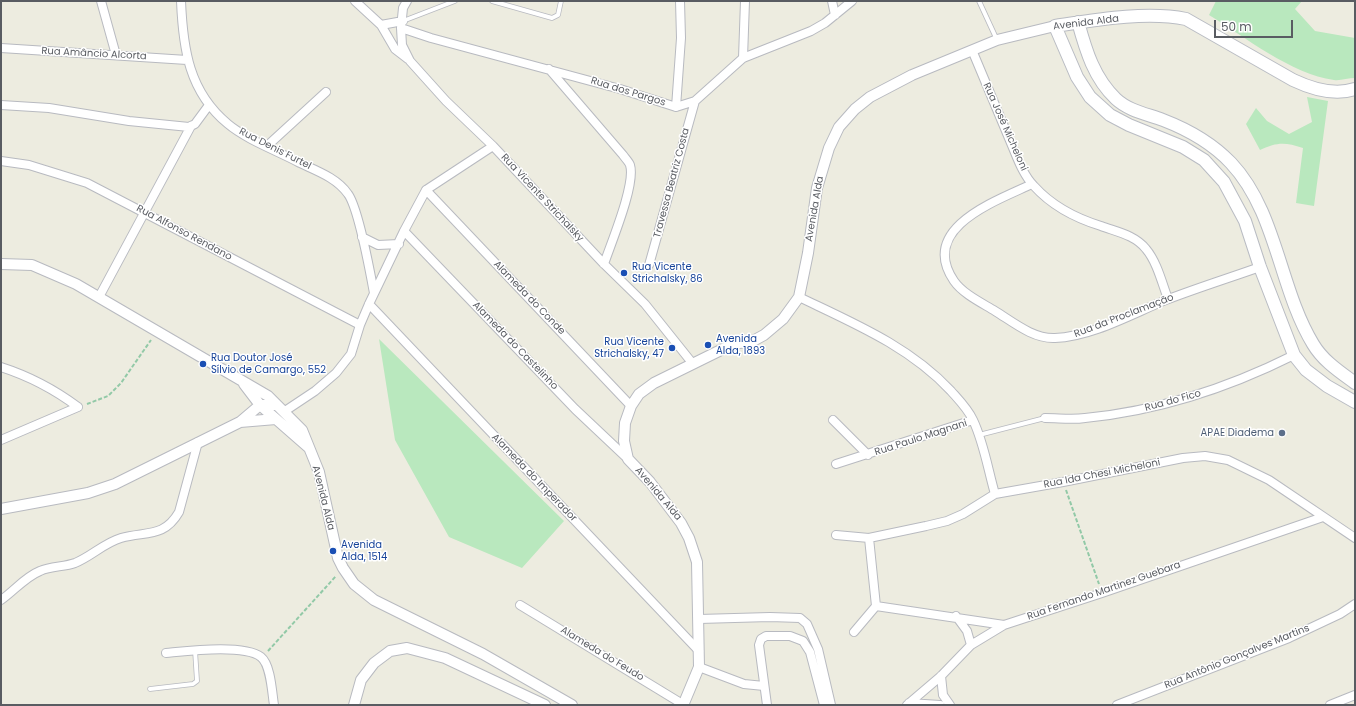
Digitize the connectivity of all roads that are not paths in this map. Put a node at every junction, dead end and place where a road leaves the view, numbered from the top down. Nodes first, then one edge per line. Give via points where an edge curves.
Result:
1 (101, 1) edge
2 (181, 1) edge
3 (355, 1) edge
4 (456, 1) edge
5 (492, 1) edge
6 (561, 1) edge
7 (680, 1) edge
8 (744, 1) edge
9 (832, 1) edge
10 (852, 1) edge
11 (979, 1) edge
12 (404, 3) edge
13 (835, 15) junction
14 (1078, 22) junction
15 (381, 25) junction
16 (402, 25) junction
17 (1055, 26) junction
18 (997, 40) junction
19 (1, 48) edge
20 (972, 50) junction
21 (116, 54) junction
22 (743, 58) junction
23 (187, 60) junction
24 (410, 61) junction
25 (549, 69) junction
26 (1355, 89) edge
27 (326, 92) dead end
28 (695, 101) junction
29 (1, 105) edge
30 (209, 105) junction
31 (676, 107) junction
32 (191, 126) junction
33 (267, 146) junction
34 (493, 146) junction
35 (1, 161) edge
36 (1032, 184) junction
37 (426, 190) junction
38 (145, 213) junction
39 (404, 231) junction
40 (362, 238) junction
41 (399, 244) junction
42 (1, 264) edge
43 (604, 264) junction
44 (649, 265) dead end
45 (1260, 267) junction
46 (374, 293) junction
47 (99, 296) junction
48 (799, 297) junction
49 (1168, 299) junction
50 (369, 304) junction
51 (360, 325) junction
52 (1294, 355) junction
53 (694, 364) junction
54 (1, 368) edge
55 (1355, 383) edge
56 (244, 384) junction
57 (1355, 402) edge
58 (260, 404) junction
59 (631, 406) junction
60 (281, 408) junction
61 (1045, 418) joint
62 (276, 419) junction
63 (834, 420) dead end
64 (973, 420) junction
65 (240, 422) junction
66 (979, 435) junction
67 (1, 440) edge
68 (198, 442) junction
69 (308, 447) junction
70 (868, 455) junction
71 (628, 459) junction
72 (836, 464) dead end
73 (995, 494) junction
74 (1, 509) edge
75 (1323, 516) junction
76 (836, 535) dead end
77 (869, 538) junction
78 (1355, 538) edge
79 (1, 600) edge
80 (520, 604) dead end
81 (1355, 604) edge
82 (876, 606) junction
83 (956, 616) junction
84 (699, 619) junction
85 (1004, 625) junction
86 (854, 632) dead end
87 (971, 645) junction
88 (195, 650) junction
89 (699, 651) junction
90 (166, 653) dead end
91 (699, 667) junction
92 (941, 676) junction
93 (764, 686) junction
94 (150, 689) dead end
95 (1355, 695) edge
96 (765, 703) edge
97 (683, 704) edge
98 (908, 704) edge
99 (274, 705) edge
100 (354, 705) edge
101 (545, 705) edge
102 (572, 705) edge
103 (824, 705) edge
104 (831, 705) edge
105 (940, 705) edge
106 (950, 705) edge
107 (1117, 705) edge
108 (1330, 705) edge

1 - 21 street
2 - 23 street, Rua Denis Furtel
3 - 15 street
4 - 16 lane
5 - 6 lane via 552,18 558,15
7 - 31 street via 681,38
8 - 22 street
9 - 13 street
10 - 13 street, Rua dos Pargos
11 - 18 lane
12 - 16 street, Rua Vicente Strichalsky
13 - 22 street, Rua dos Pargos via 811,31
14 - 17 main road, Avenida Alda
14 - 26 main road, Avenida Alda via 1162,16 1186,19 1308,87 1328,92
14 - 55 main road via 1089,59 1101,82 1117,100 1136,112 1191,132 1227,159 1248,184 1314,344 1332,366
15 - 16 street
15 - 24 street via 395,49
16 - 24 street, Rua Vicente Strichalsky via 402,45
16 - 25 street, Rua dos Pargos via 432,38
17 - 18 street, Avenida Alda
17 - 45 main road via 1076,77 1090,97 1110,115 1183,147 1204,160 1224,182 1245,221
18 - 20 street, Avenida Alda
19 - 21 street, Rua Amâncio Alcorta
20 - 36 street, Rua José Micheloni via 1020,163
20 - 48 street, Avenida Alda via 912,75 870,97 839,127 829,148 817,188
21 - 23 street, Rua Amâncio Alcorta
22 - 28 street, Rua dos Pargos
23 - 30 street, Rua Denis Furtel via 193,77
24 - 34 street, Rua Vicente Strichalsky via 446,101
25 - 31 street, Rua dos Pargos
25 - 43 street via 630,165 628,194
27 - 33 street
28 - 31 street, Rua dos Pargos
28 - 44 street, Travessa Beatriz Costa
29 - 32 street via 49,108
30 - 32 street
30 - 33 street, Rua Denis Furtel via 228,125
32 - 38 street
33 - 40 street, Rua Denis Furtel via 334,179 349,194
34 - 37 street
34 - 43 street, Rua Vicente Strichalsky
35 - 38 street, Rua Alfonso Rendano via 36,167 87,183
36 - 49 street, Rua José Micheloni via 1049,202 1072,215 1120,231 1146,249
36 - 49 street, Rua da Proclamação via 972,214 954,230 945,247 946,264 954,281 970,295 1039,337 1052,338 1067,338 1086,333
37 - 39 street
37 - 59 street, Alameda do Conde
38 - 47 street
38 - 51 street, Rua Alfonso Rendano
39 - 41 street
39 - 71 street, Alameda do Castelinho via 576,409
40 - 41 street via 378,245
40 - 46 street, Rua Denis Furtel
41 - 46 street
42 - 47 street via 32,265 50,271
43 - 53 street, Rua Vicente Strichalsky via 645,304
45 - 49 street, Rua da Proclamação
45 - 52 main road
46 - 50 street
47 - 56 street
48 - 53 street, Avenida Alda via 783,319 764,335 751,342 727,347
48 - 64 street via 901,348 943,382 964,405
50 - 51 street
50 - 89 street, Alameda do Imperador
51 - 60 street via 351,354 336,373 315,391
52 - 57 main road via 1306,370
52 - 61 street, Rua do Fico via 1233,383 1164,404 1084,418
53 - 59 street, Avenida Alda via 654,383 639,394
54 - 67 street via 56,391 78,407
56 - 58 street, Avenida Alda
56 - 60 street, Avenida Alda via 256,388
58 - 60 street
58 - 62 street, Avenida Alda
58 - 65 street
59 - 71 street, Avenida Alda via 625,423 624,441
60 - 69 street, Avenida Alda via 302,430
61 - 66 lane
62 - 65 street
62 - 69 street, Avenida Alda
63 - 70 street, Rua Paulo Magnani
64 - 66 street
64 - 70 street, Rua Paulo Magnani
65 - 68 street
66 - 73 street
68 - 74 street via 115,484 88,493
68 - 79 street via 179,512 166,528 121,538 74,563 39,571
69 - 102 street, Avenida Alda via 319,472 332,534 343,568 354,584 374,600 483,654
70 - 72 street, Rua Paulo Magnani
71 - 84 street, Avenida Alda via 672,510 689,538 697,562
73 - 75 street, Rua Ida Chesi Micheloni via 1205,456 1228,460 1248,469
73 - 77 street, Rua Ida Chesi Micheloni via 947,521
75 - 78 street, Rua Ida Chesi Micheloni
75 - 85 street, Rua Fernando Martinez Guebara
76 - 77 street, Rua Ida Chesi Micheloni
77 - 82 street
80 - 97 street, Alameda do Feudo
81 - 107 street, Rua Antônio Gonçalves Martins via 1340,614 1289,638
82 - 83 street
82 - 86 street
83 - 85 street
83 - 87 street via 967,631
84 - 89 street, Avenida Alda
84 - 104 street via 800,618 809,628 818,649
85 - 87 street, Rua Fernando Martinez Guebara
87 - 92 street, Rua Fernando Martinez Guebara
88 - 90 street
88 - 94 lane via 197,681 194,684
88 - 99 street via 246,651 262,658 267,666
89 - 91 street, Avenida Alda
91 - 93 street via 744,684
91 - 97 street, Avenida Alda
92 - 98 street, Rua Fernando Martinez Guebara
92 - 106 street via 943,695
93 - 96 street
93 - 103 street via 759,646 761,639 766,636 790,636 803,641 810,652
95 - 108 street
98 - 105 street
100 - 101 street via 361,680 374,663 390,651 407,648 445,658

